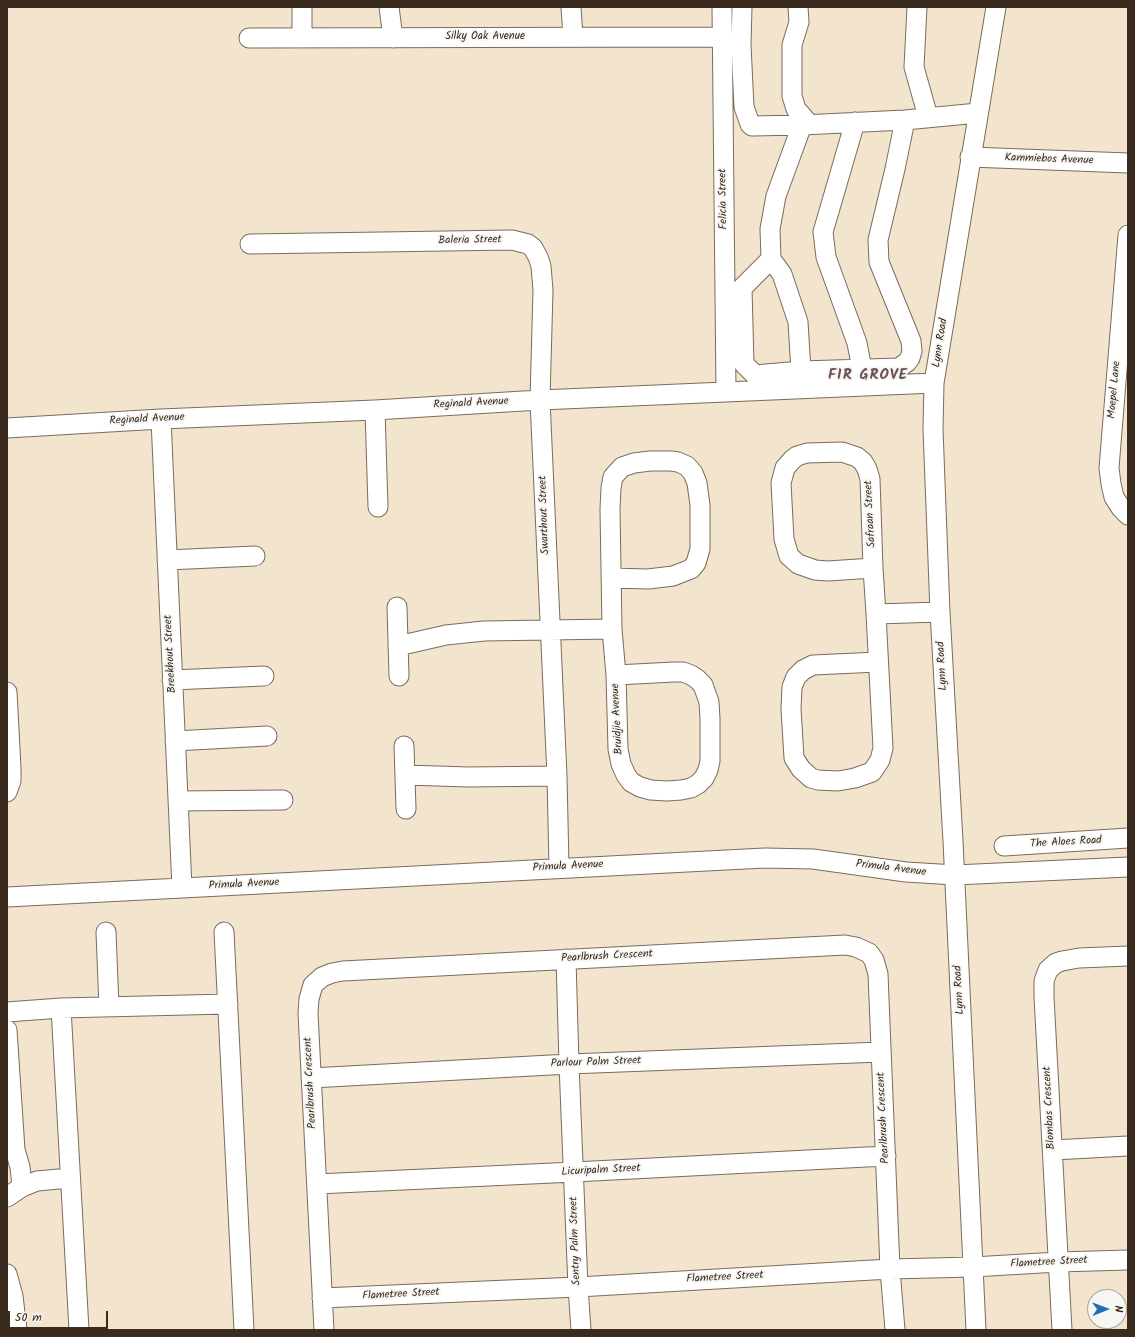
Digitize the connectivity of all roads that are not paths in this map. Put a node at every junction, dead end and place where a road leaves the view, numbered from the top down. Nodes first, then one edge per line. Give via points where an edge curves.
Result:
1 (302, 7) edge
2 (389, 7) edge
3 (571, 7) edge
4 (722, 7) edge
5 (742, 7) edge
6 (798, 7) edge
7 (917, 7) edge
8 (996, 7) edge
9 (573, 37) junction
10 (721, 37) junction
11 (249, 38) dead end
12 (302, 38) junction
13 (393, 38) junction
14 (978, 113) junction
15 (928, 117) junction
16 (905, 120) junction
17 (855, 122) junction
18 (806, 125) junction
19 (970, 158) junction
20 (1128, 163) edge
21 (1128, 235) edge
22 (250, 244) dead end
23 (771, 259) junction
24 (862, 369) junction
25 (801, 371) junction
26 (934, 383) junction
27 (726, 391) junction
28 (540, 400) junction
29 (375, 410) junction
30 (161, 419) junction
31 (7, 428) edge
32 (378, 507) dead end
33 (1128, 515) edge
34 (255, 556) dead end
35 (167, 560) junction
36 (873, 568) junction
37 (612, 578) junction
38 (397, 608) dead end
39 (940, 612) junction
40 (876, 614) junction
41 (612, 629) junction
42 (550, 630) junction
43 (398, 646) junction
44 (878, 662) junction
45 (616, 675) junction
46 (264, 676) dead end
47 (399, 676) dead end
48 (172, 680) junction
49 (7, 692) edge
50 (267, 736) dead end
51 (175, 741) junction
52 (404, 746) dead end
53 (405, 775) junction
54 (557, 776) junction
55 (7, 792) edge
56 (282, 800) dead end
57 (178, 801) junction
58 (406, 809) dead end
59 (1128, 838) edge
60 (1004, 846) dead end
61 (559, 867) junction
62 (1128, 867) edge
63 (955, 875) junction
64 (182, 888) junction
65 (7, 897) edge
66 (106, 932) dead end
67 (224, 932) dead end
68 (1128, 956) edge
69 (566, 959) junction
70 (228, 1004) junction
71 (109, 1007) junction
72 (61, 1008) junction
73 (7, 1012) edge
74 (7, 1030) edge
75 (881, 1052) junction
76 (569, 1064) junction
77 (311, 1078) junction
78 (1128, 1146) edge
79 (1053, 1150) junction
80 (886, 1156) junction
81 (574, 1172) junction
82 (70, 1178) junction
83 (317, 1184) junction
84 (15, 1192) edge
85 (1128, 1260) edge
86 (1058, 1262) junction
87 (973, 1267) junction
88 (890, 1269) junction
89 (7, 1274) edge
90 (578, 1287) junction
91 (322, 1298) junction
92 (17, 1330) edge
93 (79, 1330) edge
94 (238, 1330) edge
95 (244, 1330) edge
96 (324, 1330) edge
97 (581, 1330) edge
98 (895, 1330) edge
99 (976, 1330) edge
100 (1062, 1330) edge

1 - 12 street
2 - 13 street
3 - 9 street
4 - 10 street, Felicia Street
5 - 18 street via 744,107 750,124
6 - 18 street via 799,22 792,44 792,96 796,109
7 - 15 street via 914,67
8 - 14 street, Lynn Road
9 - 10 street, Silky Oak Avenue
9 - 13 street, Silky Oak Avenue
10 - 27 street, Felicia Street
11 - 12 street, Silky Oak Avenue
12 - 13 street, Silky Oak Avenue
14 - 15 street
14 - 19 street, Lynn Road
15 - 16 street
16 - 17 street
16 - 24 street via 878,247 879,262 911,341 912,351 907,362 899,368
17 - 18 street
17 - 24 street via 823,232 826,257 857,343
18 - 23 street via 776,196 770,229
19 - 20 street, Kammiebos Avenue
19 - 26 street, Lynn Road
21 - 33 street, Moepel Lane via 1109,468 1114,496
22 - 28 street, Baleria Street via 512,240 528,244 538,257 542,272
23 - 25 street via 782,274 798,322
23 - 25 street via 742,288 744,364 755,375
24 - 25 street
26 - 27 street, Reginald Avenue
26 - 39 street, Lynn Road via 933,429
27 - 28 street, Reginald Avenue
28 - 29 street, Reginald Avenue
28 - 42 street, Swarthout Street
29 - 30 street, Reginald Avenue
29 - 32 street
30 - 31 street, Reginald Avenue
30 - 35 street, Breekhout Street
34 - 35 street
35 - 48 street, Breekhout Street
36 - 36 street, Safraan Street via 815,570 798,564 789,556 784,539 781,483 785,468 797,456 807,453 842,452 857,457 868,468
36 - 40 street, Safraan Street
37 - 37 street, Bruidjie Avenue via 610,508 613,477 622,467 634,463 671,461 687,466 697,483 700,505 700,549 696,562 690,569 673,576 648,579
37 - 41 street, Bruidjie Avenue
38 - 43 street
39 - 40 street
39 - 63 street, Lynn Road
40 - 44 street, Safraan Street
41 - 42 street
41 - 45 street, Bruidjie Avenue
42 - 43 street via 464,632
42 - 54 street, Swarthout Street
43 - 47 street
44 - 44 street, Safraan Street via 883,748 880,760 872,772 855,778 811,778 794,758 791,709 792,686 796,677 813,665
45 - 45 street, Bruidjie Avenue via 618,749 621,764 631,782 651,790 666,791 691,788 698,784 704,778 710,761 709,702 703,685 683,672
46 - 48 street
48 - 51 street, Breekhout Street
49 - 55 street via 11,768 11,781
50 - 51 street
51 - 57 street, Breekhout Street
52 - 53 street
53 - 54 street
53 - 58 street
54 - 61 street, Swarthout Street
56 - 57 street
57 - 64 street, Breekhout Street
59 - 60 street, The Aloes Road
61 - 63 street, Primula Avenue via 765,858 813,859 906,872
61 - 64 street, Primula Avenue
62 - 63 street, Primula Avenue
63 - 87 street, Lynn Road
64 - 65 street, Primula Avenue
66 - 71 street
67 - 70 street
68 - 79 street, Blombas Crescent via 1079,958 1056,963 1048,970 1044,981 1044,997
69 - 75 street, Pearlbrush Crescent via 845,945 856,947 869,953 878,974
69 - 76 street, Sentry Palm Street
69 - 77 street, Pearlbrush Crescent via 343,971 322,977 313,985 309,999
70 - 71 street
70 - 95 street
71 - 72 street
72 - 73 street
72 - 82 street
74 - 84 street via 15,1150 20,1167
75 - 76 street, Parlour Palm Street
75 - 80 street, Pearlbrush Crescent
76 - 77 street, Parlour Palm Street
76 - 81 street, Sentry Palm Street
77 - 83 street, Pearlbrush Crescent
78 - 79 street
79 - 86 street, Blombas Crescent
80 - 81 street, Licuripalm Street
80 - 88 street, Pearlbrush Crescent
81 - 83 street, Licuripalm Street
81 - 90 street, Sentry Palm Street
82 - 84 street via 37,1181
82 - 93 street
83 - 91 street, Pearlbrush Crescent
85 - 86 street, Flametree Street
86 - 87 street, Flametree Street
86 - 100 street, Blombas Crescent
87 - 88 street, Flametree Street
87 - 99 street, Lynn Road
88 - 90 street, Flametree Street
88 - 98 street, Pearlbrush Crescent
89 - 92 street via 13,1296
90 - 91 street, Flametree Street
90 - 97 street, Sentry Palm Street
91 - 96 street, Pearlbrush Crescent
94 - 95 street

